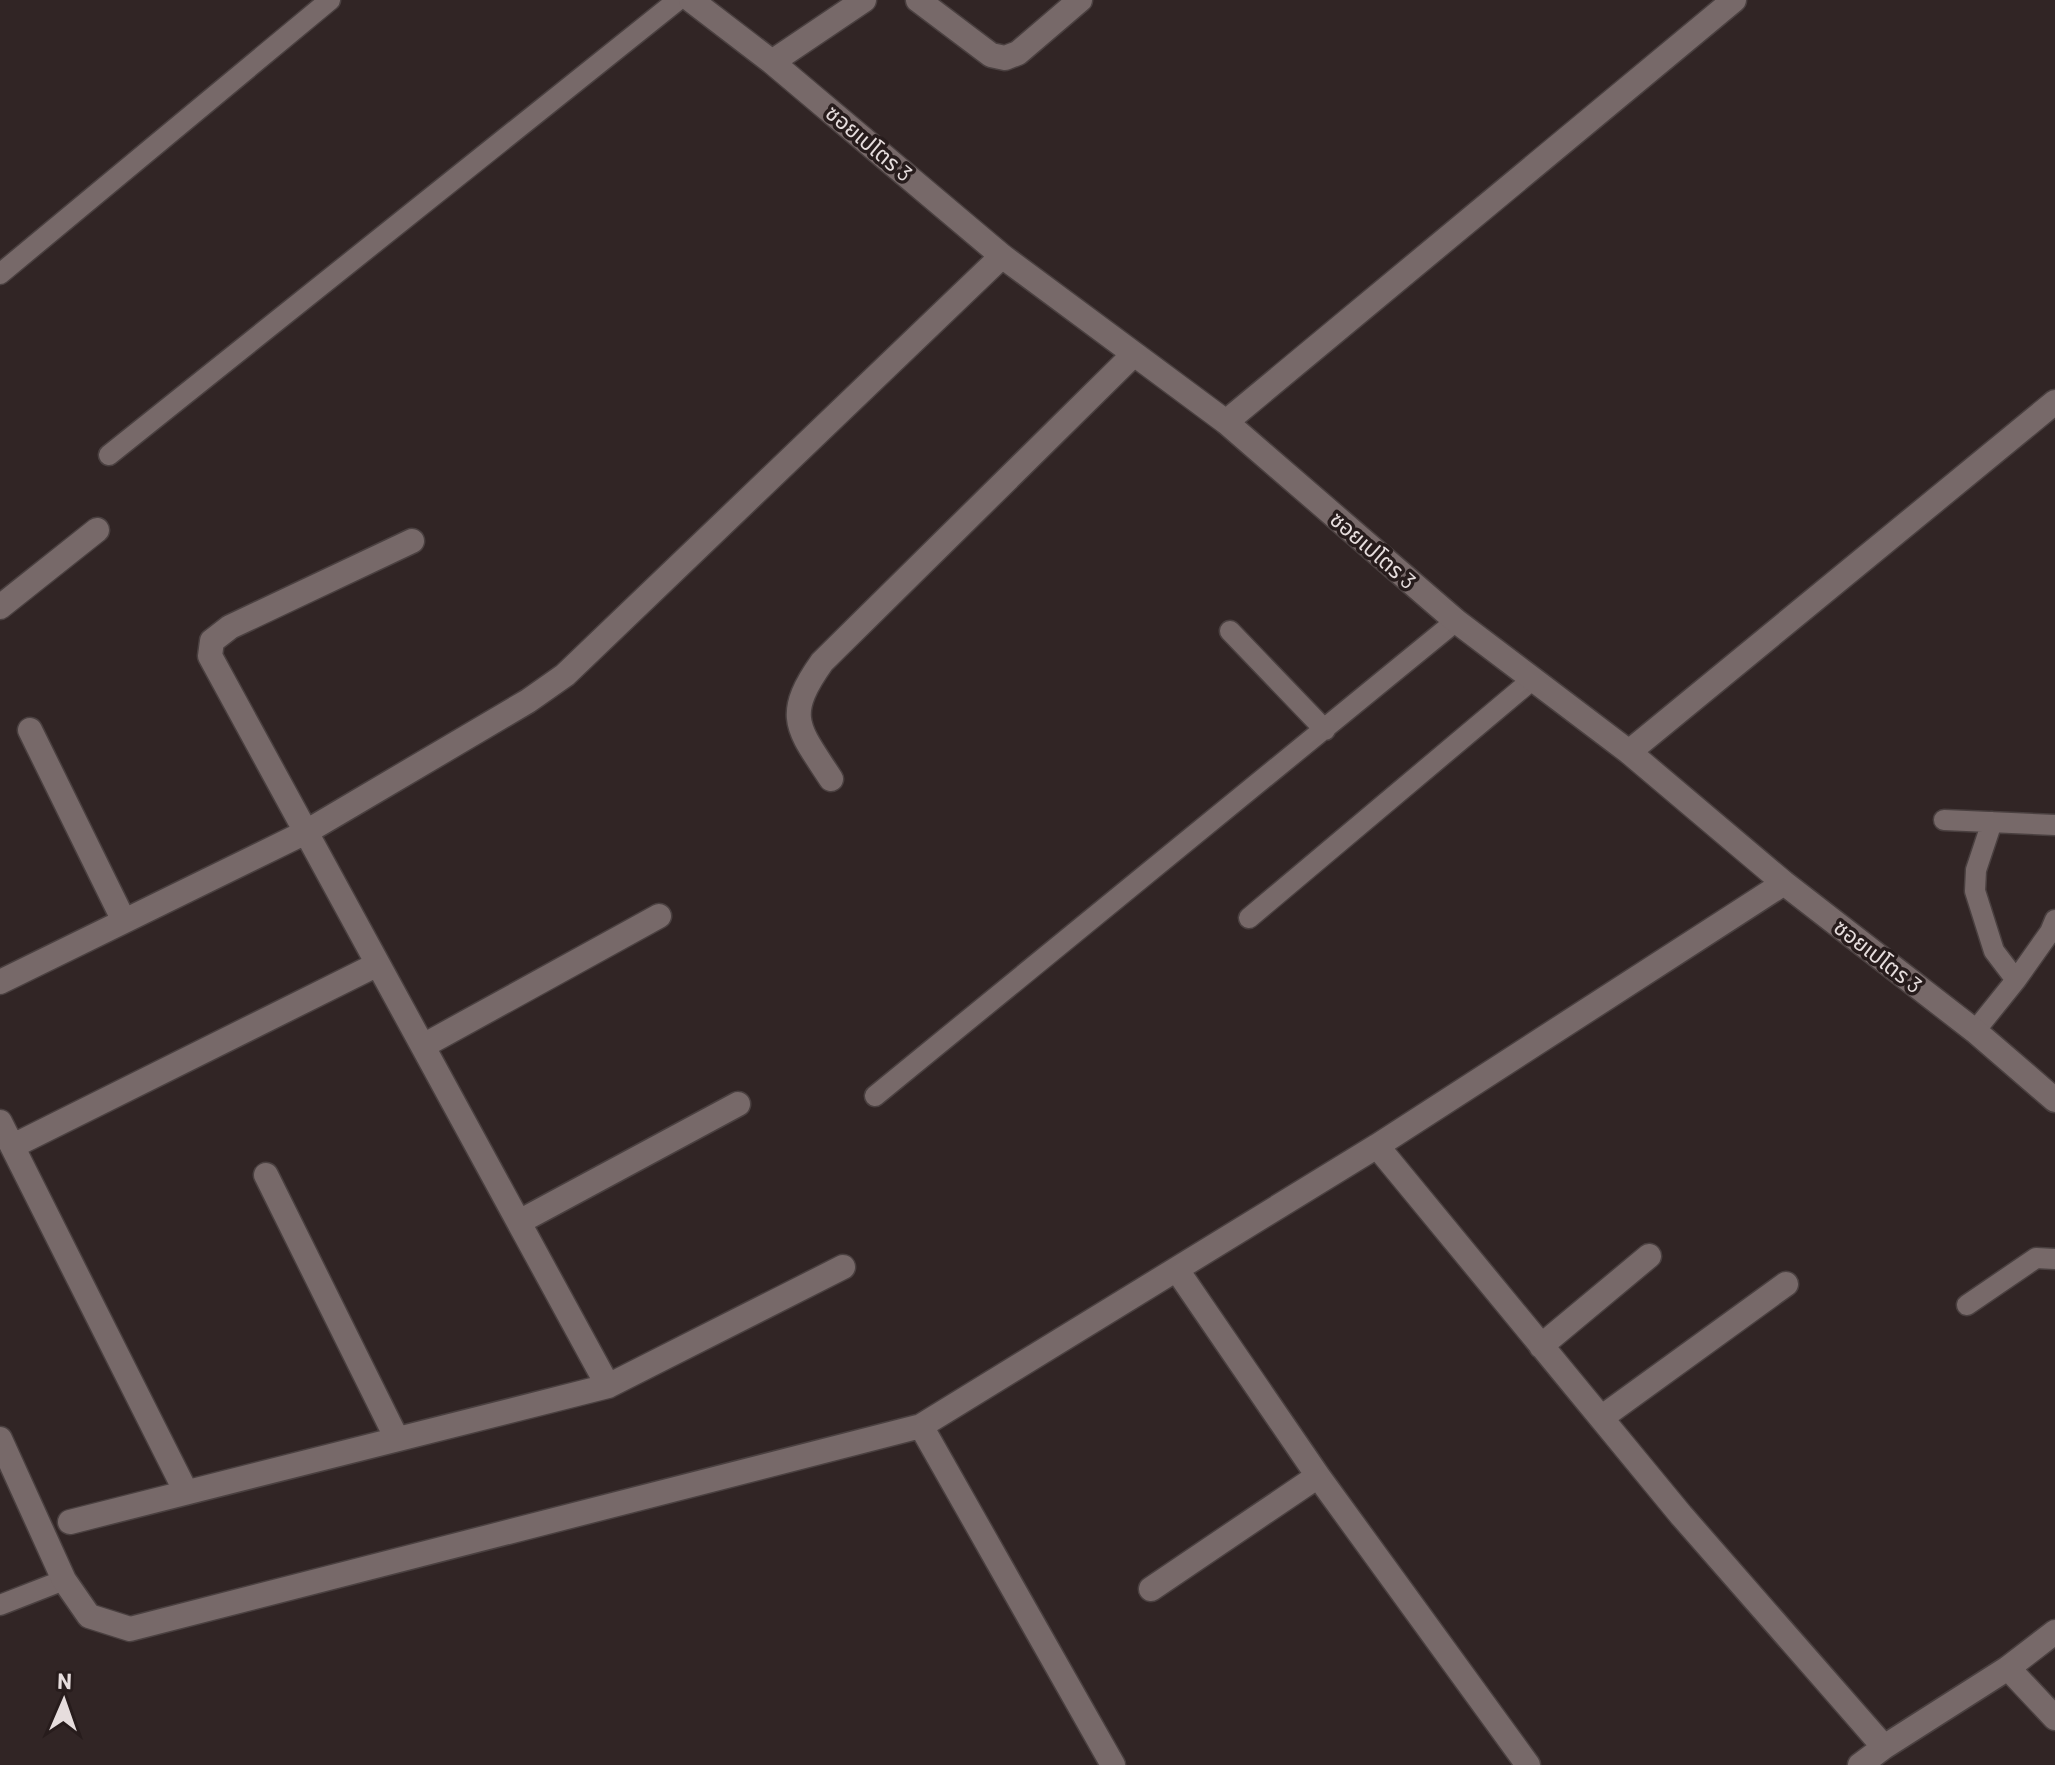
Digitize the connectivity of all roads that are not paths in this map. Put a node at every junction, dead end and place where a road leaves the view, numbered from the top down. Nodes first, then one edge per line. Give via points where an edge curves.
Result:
1 (330, 0) edge
2 (678, 0) edge
3 (691, 0) edge
4 (864, 0) edge
5 (918, 0) edge
6 (1080, 0) edge
7 (1734, 0) edge
8 (772, 62) junction
9 (1002, 256) junction
10 (0, 274) edge
11 (1133, 355) junction
12 (2055, 402) edge
13 (1226, 422) junction
14 (109, 455) dead end
15 (97, 530) dead end
16 (412, 541) dead end
17 (0, 607) edge
18 (1456, 621) junction
19 (1230, 631) dead end
20 (1533, 679) junction
21 (30, 730) dead end
22 (1325, 730) junction
23 (1629, 752) junction
24 (831, 779) dead end
25 (1944, 820) dead end
26 (1992, 822) junction
27 (2055, 825) edge
28 (306, 832) junction
29 (1784, 883) junction
30 (659, 916) dead end
31 (1249, 918) dead end
32 (2055, 920) edge
33 (124, 921) junction
34 (378, 964) junction
35 (2016, 980) junction
36 (0, 982) edge
37 (1975, 1031) junction
38 (423, 1046) junction
39 (875, 1096) dead end
40 (2055, 1100) edge
41 (738, 1104) dead end
42 (0, 1122) edge
43 (13, 1146) junction
44 (1377, 1146) junction
45 (266, 1175) dead end
46 (519, 1222) junction
47 (1649, 1256) dead end
48 (2055, 1259) edge
49 (843, 1267) dead end
50 (1177, 1270) junction
51 (1786, 1284) dead end
52 (1967, 1305) dead end
53 (1541, 1346) junction
54 (608, 1386) junction
55 (1601, 1418) junction
56 (921, 1426) junction
57 (0, 1439) edge
58 (397, 1439) junction
59 (1318, 1476) junction
60 (186, 1492) junction
61 (70, 1522) dead end
62 (64, 1580) junction
63 (1151, 1589) dead end
64 (0, 1605) edge
65 (2055, 1632) edge
66 (2008, 1668) junction
67 (2055, 1718) edge
68 (1884, 1747) junction
69 (1113, 1765) edge
70 (1528, 1765) edge
71 (1860, 1765) edge

1 - 10 lane
2 - 14 lane
3 - 8 street, ซอยเปโตร 3
4 - 8 street
5 - 6 street via 991,55 1005,58
7 - 13 street
8 - 9 street, ซอยเปโตร 3
9 - 11 street, ซอยเปโตร 3
9 - 28 street via 565,675
11 - 13 street, ซอยเปโตร 3
11 - 24 street via 807,682 797,711 799,730
12 - 23 street
13 - 18 street, ซอยเปโตร 3
15 - 17 street
16 - 28 street via 230,627 212,641 210,656
18 - 20 street, ซอยเปโตร 3
18 - 22 lane
19 - 22 lane
20 - 23 street, ซอยเปโตร 3
20 - 31 lane
21 - 33 street
22 - 39 lane
23 - 29 street, ซอยเปโตร 3
25 - 26 lane
26 - 27 lane
26 - 35 lane via 1976,870 1975,891 1994,951
28 - 33 street
28 - 34 street
29 - 37 street, ซอยเปโตร 3
29 - 44 street
30 - 38 street
32 - 35 lane
33 - 36 street
34 - 38 street
34 - 43 street
35 - 37 lane
37 - 40 street, ซอยเปโตร 3
38 - 46 street
41 - 46 street
42 - 43 street
43 - 60 street
44 - 50 street
44 - 53 street
45 - 58 street
46 - 54 street
47 - 53 street
48 - 52 lane via 2036,1258
49 - 54 street
50 - 56 street
50 - 59 street
51 - 55 street
53 - 55 street
54 - 58 street
55 - 68 street
56 - 62 street via 130,1629 89,1616
56 - 69 street
57 - 62 street
58 - 60 street
59 - 63 street
59 - 70 street
60 - 61 street
62 - 64 lane
65 - 66 street
66 - 67 street
66 - 68 street
68 - 71 street

